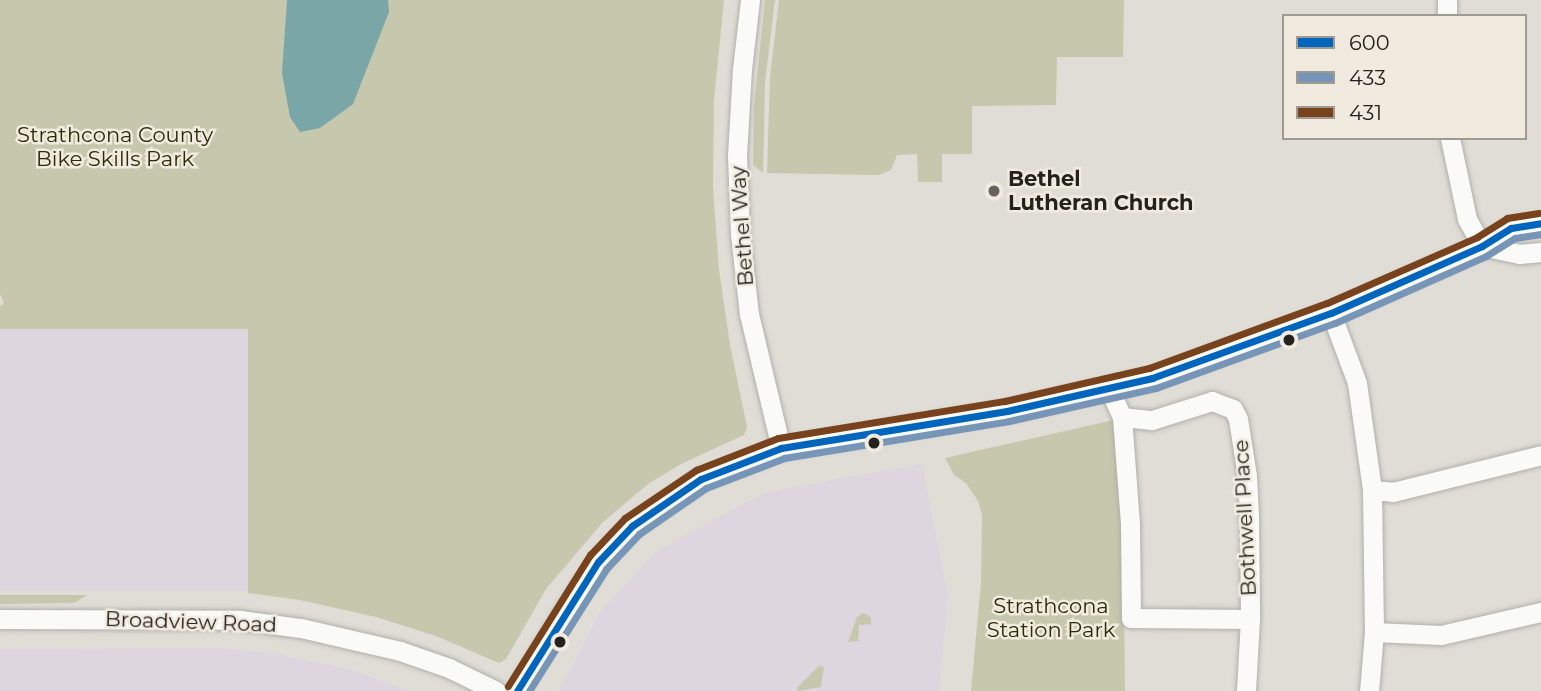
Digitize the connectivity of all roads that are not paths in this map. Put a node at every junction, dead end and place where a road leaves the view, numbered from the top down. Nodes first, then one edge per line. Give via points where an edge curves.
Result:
1 (750, 0) edge
2 (1450, 140) edge
3 (1541, 223) edge
4 (1482, 246) junction
5 (1541, 252) edge
6 (1331, 313) junction
7 (1109, 389) junction
8 (1122, 417) junction
9 (781, 449) junction
10 (1541, 455) edge
11 (1372, 491) junction
12 (1541, 612) edge
13 (0, 619) edge
14 (1250, 619) junction
15 (1374, 632) junction
16 (496, 691) edge
17 (517, 691) edge
18 (1245, 691) edge
19 (1369, 691) edge

1 - 9 street, Bethel Way via 737,155 740,234 750,314
2 - 4 street via 1467,219
3 - 4 street via 1511,228
4 - 5 street via 1519,254
4 - 6 street
6 - 7 street via 1152,378
6 - 11 street via 1357,383
7 - 8 street, Bothwell Place
7 - 9 street
8 - 14 street, Bothwell Place via 1131,618
8 - 14 street, Bothwell Place via 1152,420 1212,401 1233,409 1243,436 1247,476
9 - 17 street via 701,479 632,526 580,587
10 - 11 street via 1394,492
11 - 15 street
12 - 15 street via 1440,635
13 - 16 street, Broadview Road via 226,619 301,628 400,651
14 - 18 street, Bothwell Place
15 - 19 street

